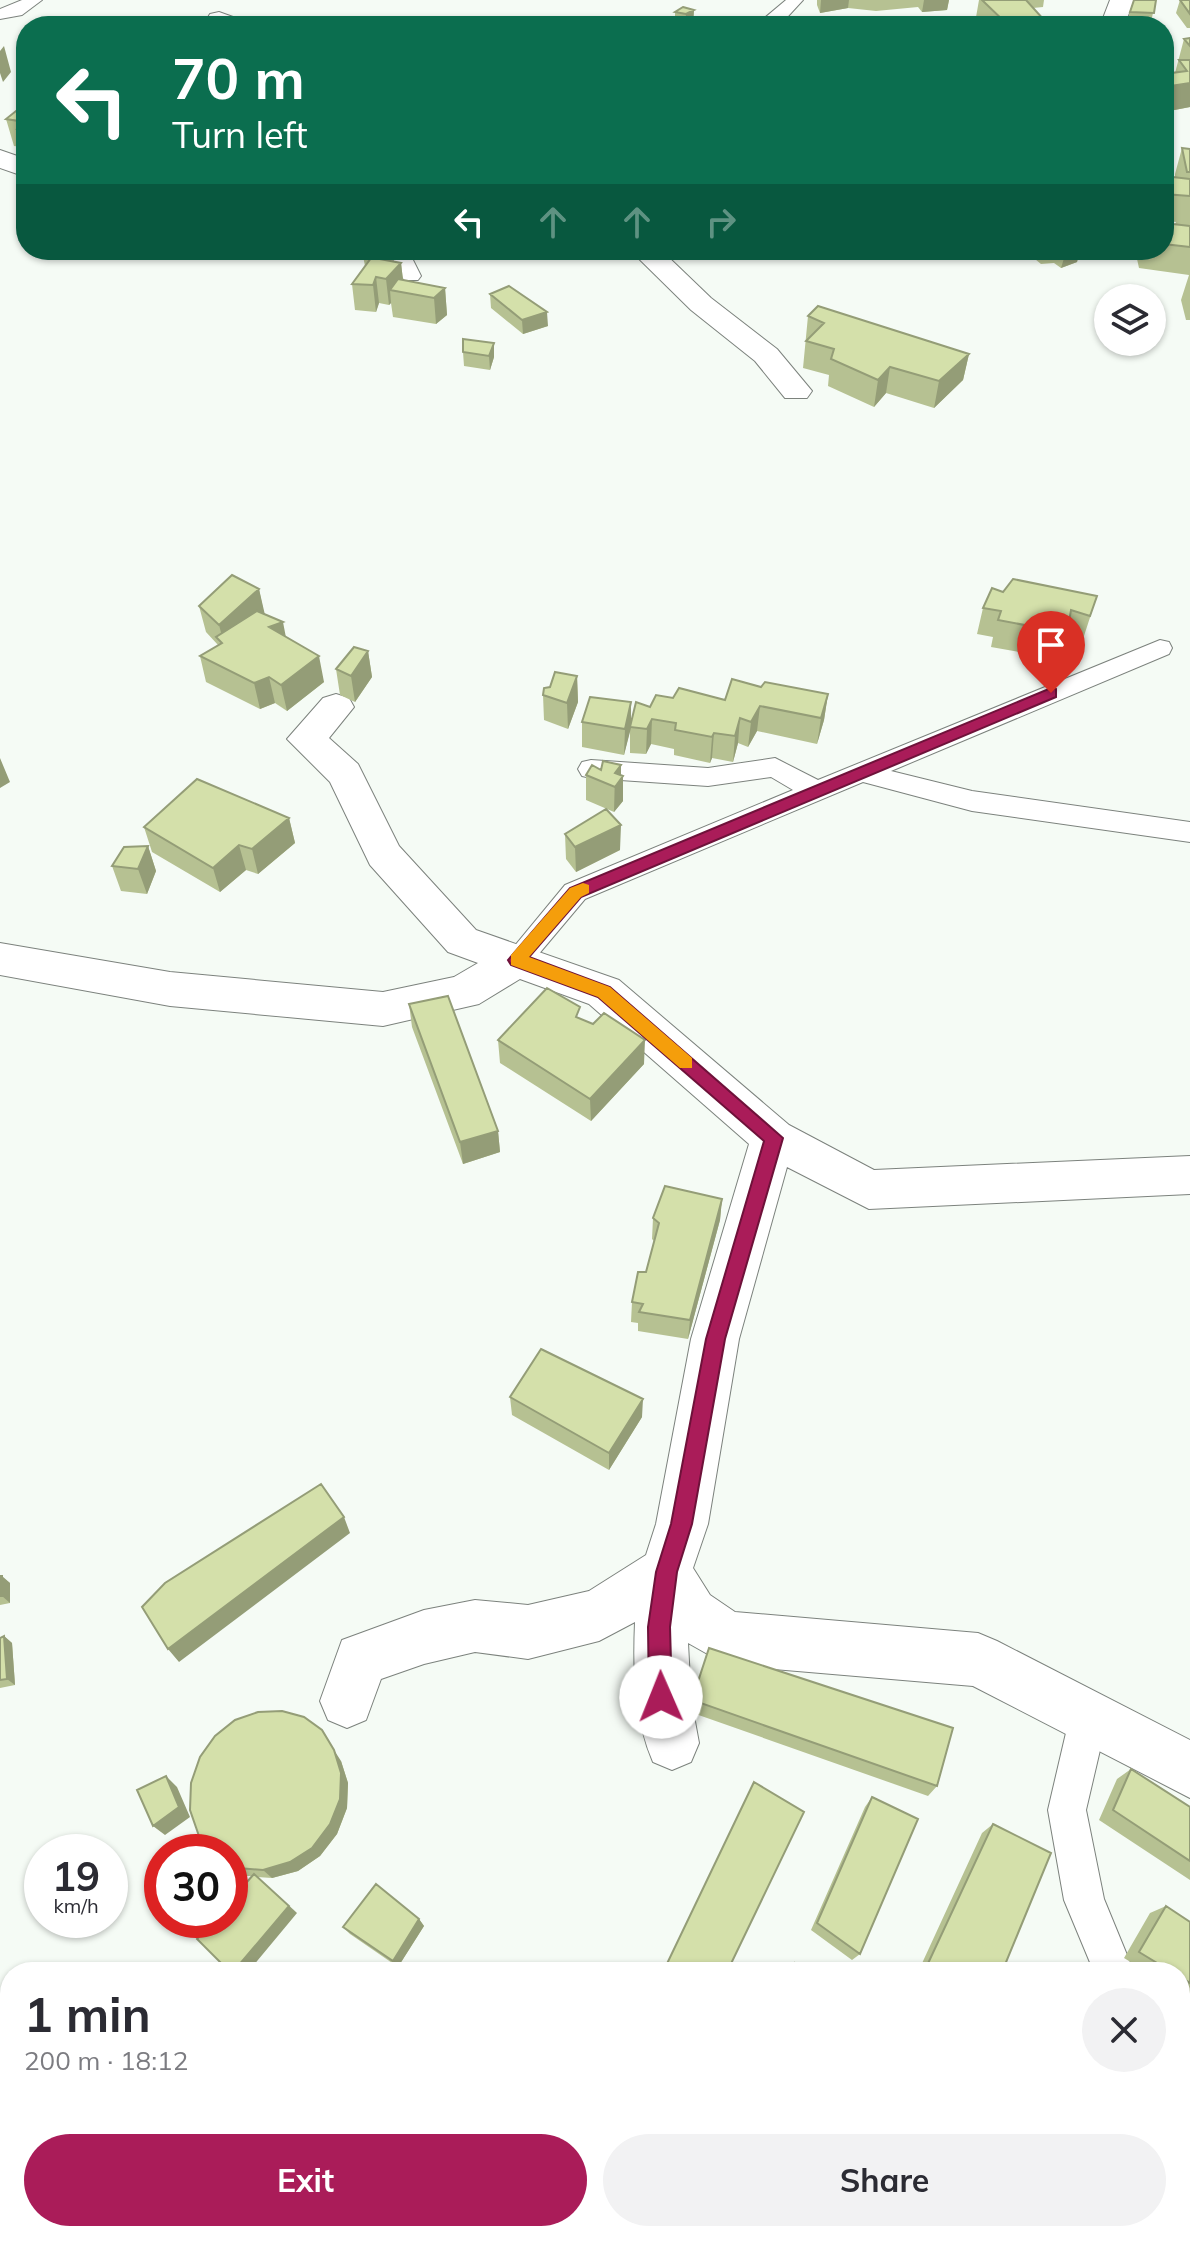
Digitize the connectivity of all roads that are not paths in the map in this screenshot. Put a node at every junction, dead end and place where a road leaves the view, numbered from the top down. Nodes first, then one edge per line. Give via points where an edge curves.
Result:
1 (34, 0) edge
2 (795, 0) edge
3 (0, 14) edge
4 (779, 16) edge
5 (403, 260) edge
6 (655, 260) edge
7 (411, 276) dead end
8 (796, 391) dead end
9 (1160, 648) dead end
10 (336, 707) dead end
11 (591, 769) edge
12 (860, 772) junction
13 (815, 791) junction
14 (1190, 832) edge
15 (0, 959) edge
16 (517, 960) junction
17 (773, 1138) junction
18 (1190, 1175) edge
19 (666, 1572) junction
20 (347, 1701) dead end
21 (1088, 1720) junction
22 (672, 1743) dead end
23 (1190, 1770) edge
24 (1110, 1962) edge

1 - 3 lane
2 - 4 lane
5 - 7 lane
6 - 8 street via 766,355
9 - 12 lane
10 - 16 street via 306,739 345,774 384,855 462,941
11 - 13 lane via 708,777 775,767
12 - 13 lane
12 - 14 lane via 972,801
13 - 16 lane via 575,892
15 - 16 street via 170,989 383,1009 464,992
16 - 17 street via 604,992
17 - 18 street via 869,1190
17 - 19 street via 715,1339 682,1524
19 - 20 street via 599,1615 528,1632 475,1626 361,1659
19 - 21 street via 691,1614 727,1638 978,1660
19 - 22 street via 659,1627 661,1697
21 - 23 street
21 - 24 lane via 1067,1810 1084,1900

